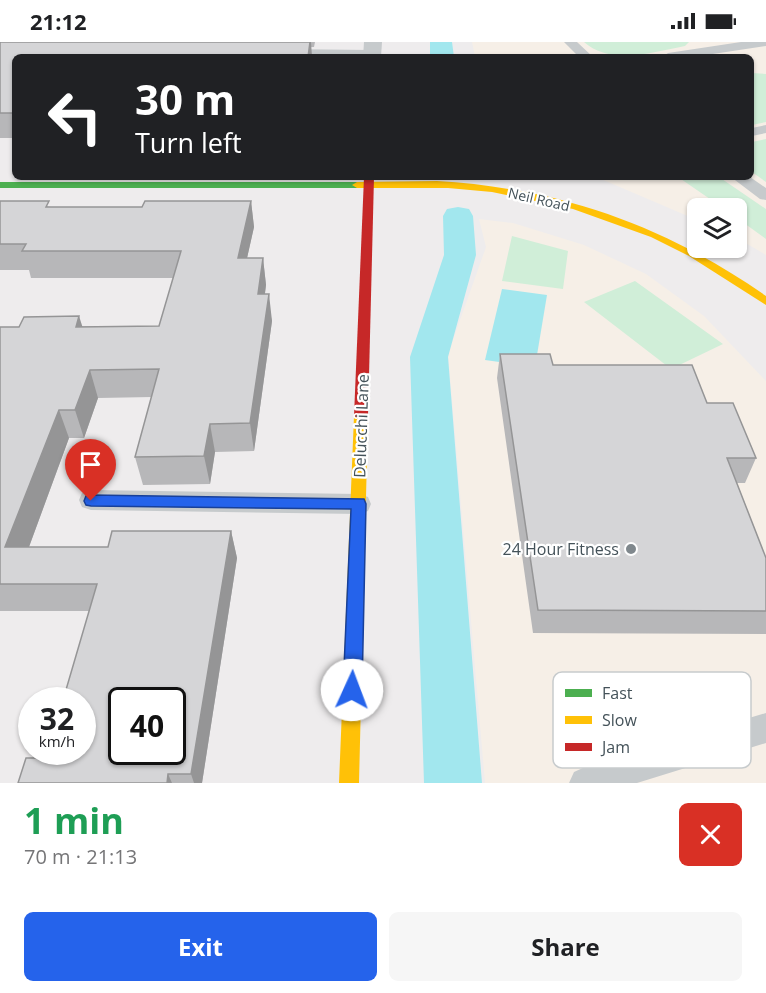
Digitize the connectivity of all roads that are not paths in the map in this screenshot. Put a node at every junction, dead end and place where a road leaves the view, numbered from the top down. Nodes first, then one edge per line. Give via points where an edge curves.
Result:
1 (570, 42) edge
2 (766, 42) edge
3 (718, 45) edge
4 (741, 46) junction
5 (372, 51) edge
6 (269, 53) edge
7 (583, 54) edge
8 (680, 54) edge
9 (766, 56) edge
10 (744, 180) edge
11 (369, 181) edge
12 (0, 185) edge
13 (766, 195) edge
14 (766, 301) edge
15 (91, 501) dead end
16 (358, 504) junction
17 (766, 728) edge
18 (751, 733) edge
19 (634, 768) edge
20 (350, 783) edge
21 (585, 783) edge

1 - 7 lane
2 - 4 lane
3 - 4 lane
3 - 8 lane
4 - 9 lane
5 - 6 lane
10 - 13 lane
11 - 12 street, Neil Road
11 - 14 street, Neil Road via 512,191 546,198 680,245 718,266
11 - 16 street, Delucchi Lane
15 - 16 lane
16 - 20 street, Delucchi Lane
17 - 18 lane
19 - 21 lane

